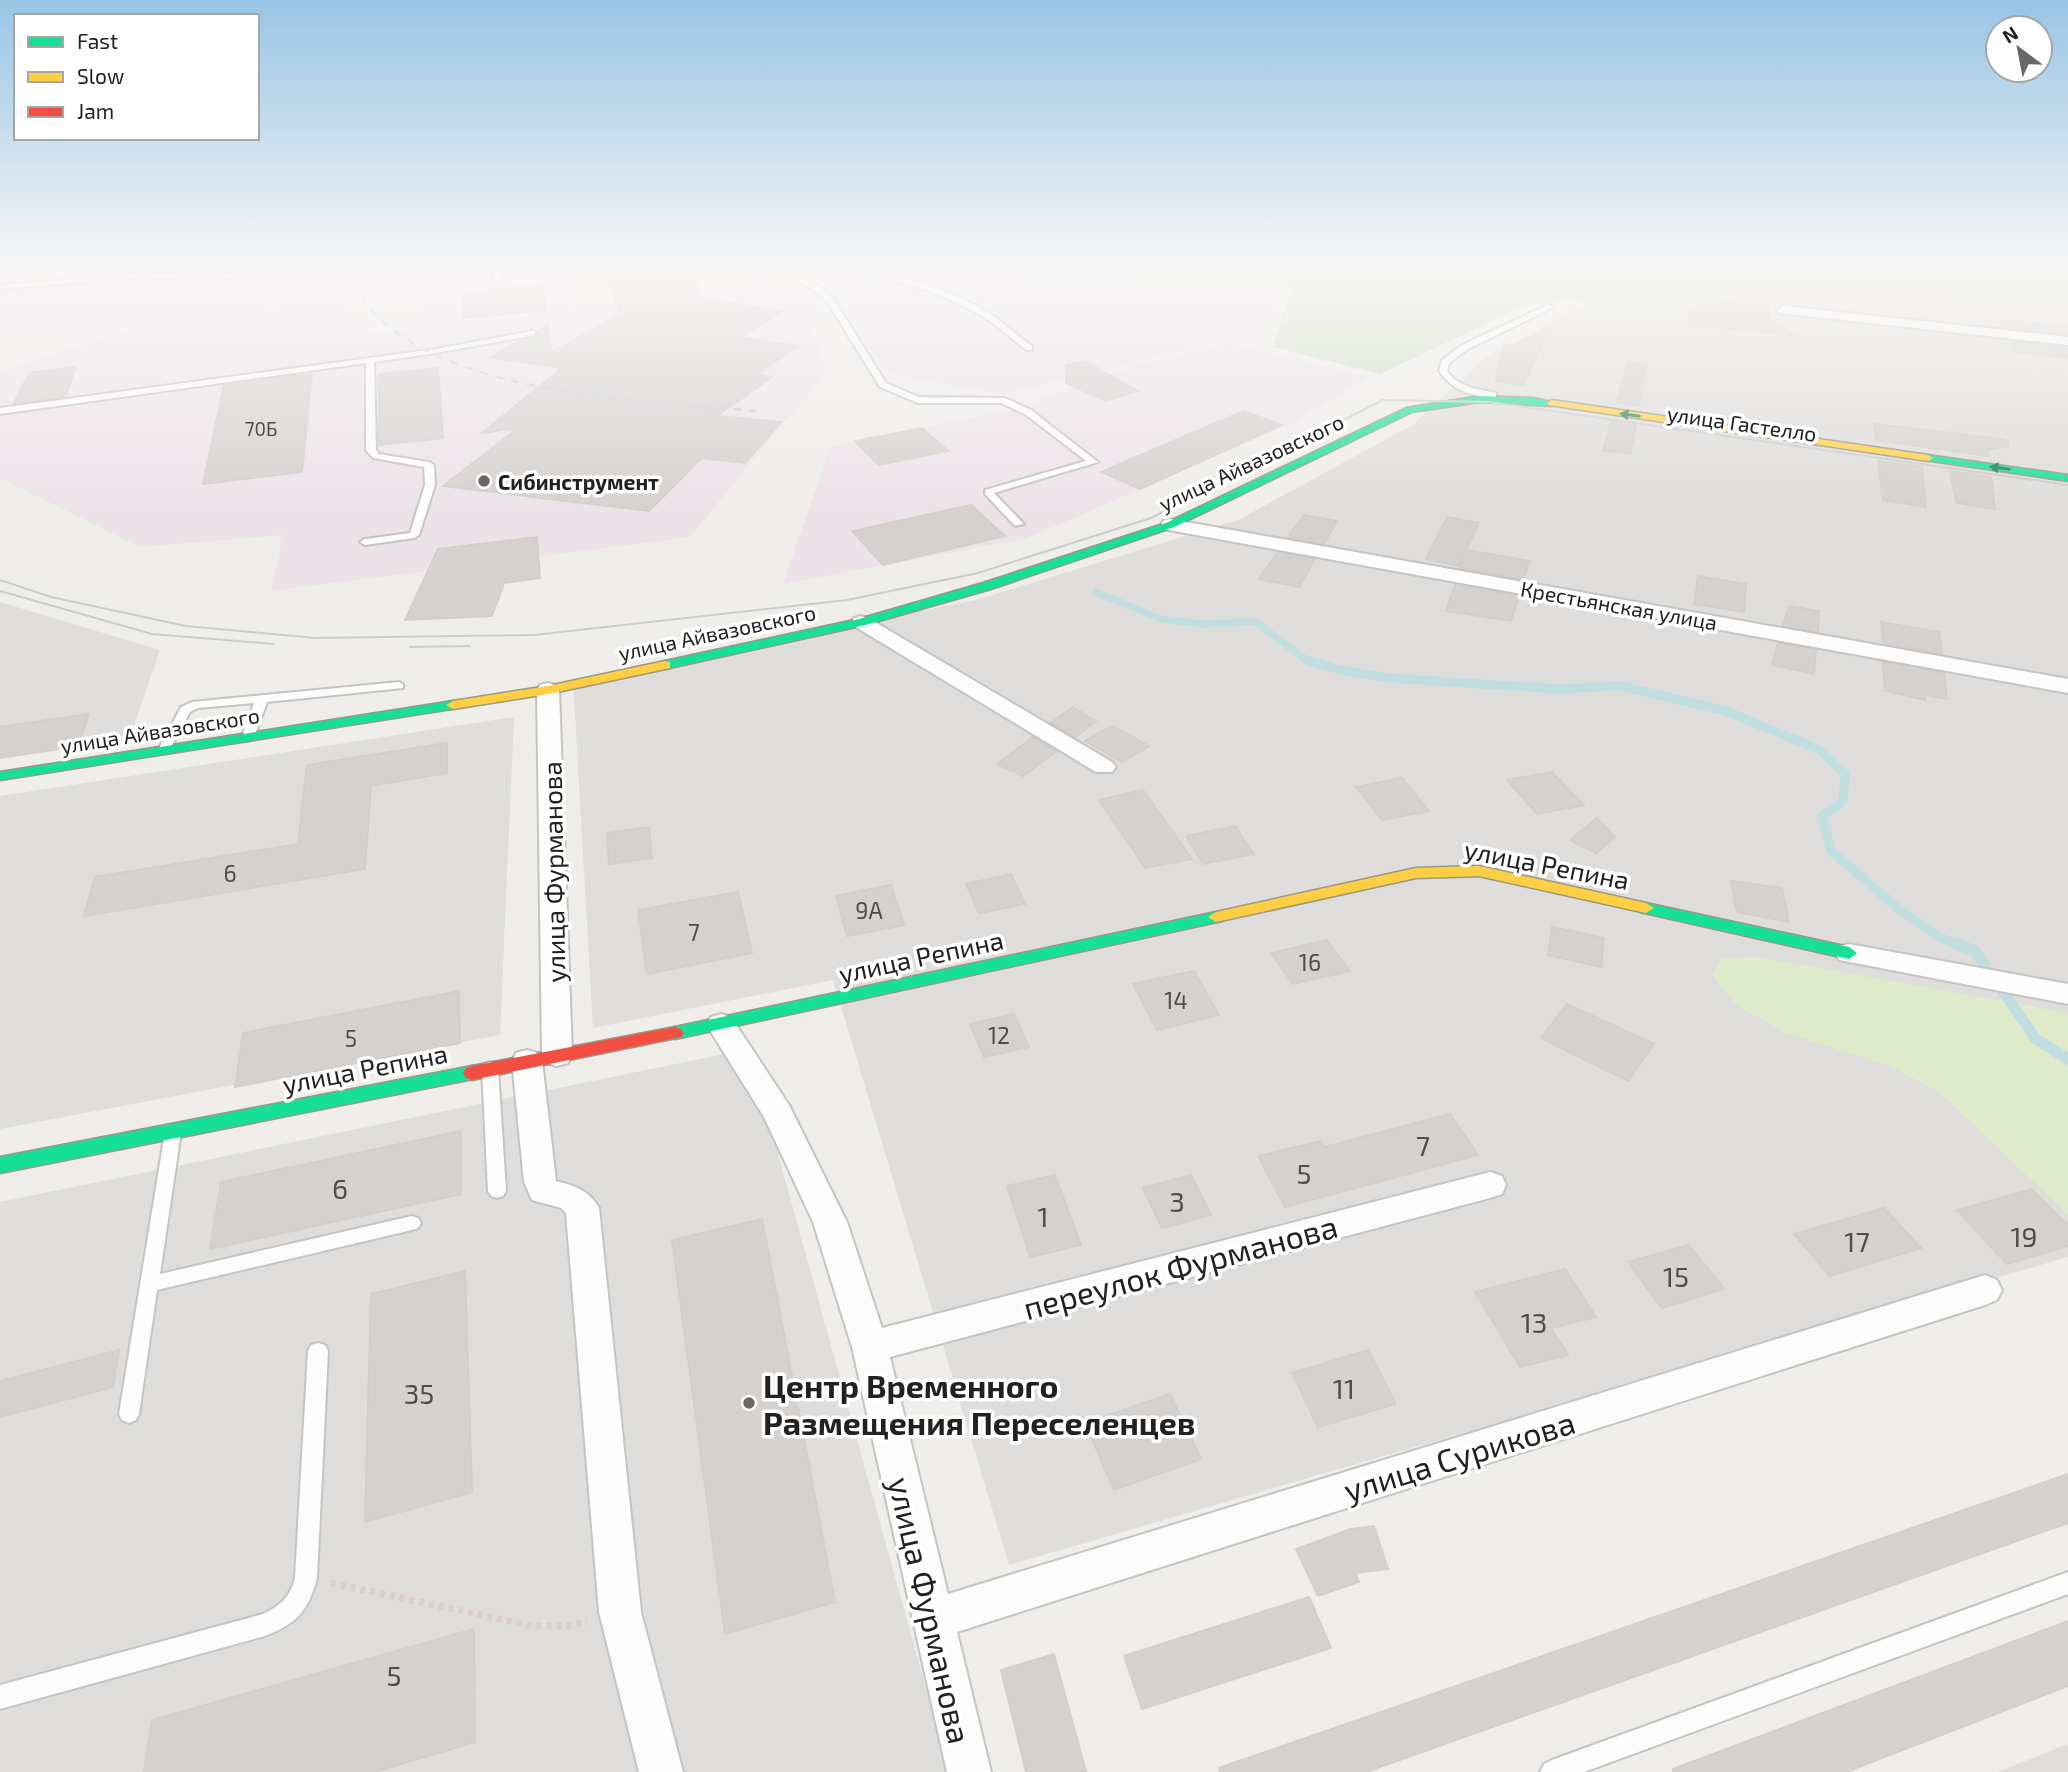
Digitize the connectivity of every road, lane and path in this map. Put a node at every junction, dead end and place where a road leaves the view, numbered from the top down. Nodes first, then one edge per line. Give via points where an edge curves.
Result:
1 (447, 347) edge
2 (859, 347) edge
3 (1466, 347) edge
4 (370, 360) junction
5 (1508, 397) junction
6 (1409, 410) junction
7 (0, 411) edge
8 (2068, 478) edge
9 (2068, 492) edge
10 (1019, 524) dead end
11 (1170, 525) junction
12 (365, 542) dead end
13 (861, 622) junction
14 (399, 686) dead end
15 (2068, 686) edge
16 (548, 690) junction
17 (262, 698) junction
18 (248, 737) junction
19 (164, 750) junction
20 (1104, 767) dead end
21 (0, 776) edge
22 (1849, 953) joint
23 (2068, 994) edge
24 (721, 1024) junction
25 (542, 1058) junction
26 (490, 1068) junction
27 (173, 1131) junction
28 (0, 1165) edge
29 (1490, 1185) dead end
30 (497, 1191) dead end
31 (412, 1223) dead end
32 (149, 1284) junction
33 (1985, 1290) dead end
34 (870, 1347) junction
35 (318, 1351) dead end
36 (129, 1413) dead end
37 (306, 1578) junction
38 (2068, 1583) edge
39 (620, 1612) junction
40 (934, 1619) junction
41 (0, 1697) edge
42 (661, 1772) edge
43 (969, 1772) edge
44 (1552, 1772) edge

1 - 4 lane
2 - 10 lane via 883,385 918,400 1002,400 1028,412 1093,462 988,492
3 - 5 lane via 1445,362 1443,371 1468,391
4 - 7 lane
4 - 12 lane via 372,450 376,456 429,466 430,485 415,535
5 - 6 street via 1447,401
8 -> 5 street
6 - 9 street, улица Гастелло via 1501,409
6 - 11 street, улица Айвазовского
11 - 13 street, улица Айвазовского via 988,586
11 - 15 street, Крестьянская улица
13 - 16 street, улица Айвазовского
13 - 20 street
14 - 17 lane
16 - 18 street, улица Айвазовского
16 - 25 street, улица Фурманова
17 - 18 lane
17 - 19 lane via 212,702 185,710
18 - 19 street, улица Айвазовского
19 - 21 street, улица Айвазовского
22 - 23 street
22 - 24 street, улица Репина via 1479,871 1450,870 1416,873
24 - 25 street, улица Репина
24 - 34 street, улица Фурманова via 778,1113 830,1222
25 - 26 street, улица Репина
25 - 39 street, улица Фурманова via 540,1182 544,1191 570,1198 582,1208
26 - 27 street, улица Репина
26 - 30 lane
27 - 28 street, улица Репина
27 - 32 lane
29 - 34 street, переулок Фурманова
31 - 32 lane
32 - 36 lane
33 - 40 street, улица Сурикова
34 - 40 street, улица Фурманова
35 - 37 lane
37 - 39 path via 533,1626 568,1626
37 - 41 lane via 301,1599 283,1618 265,1625
38 - 44 lane
39 - 42 street
40 - 43 street, улица Фурманова

